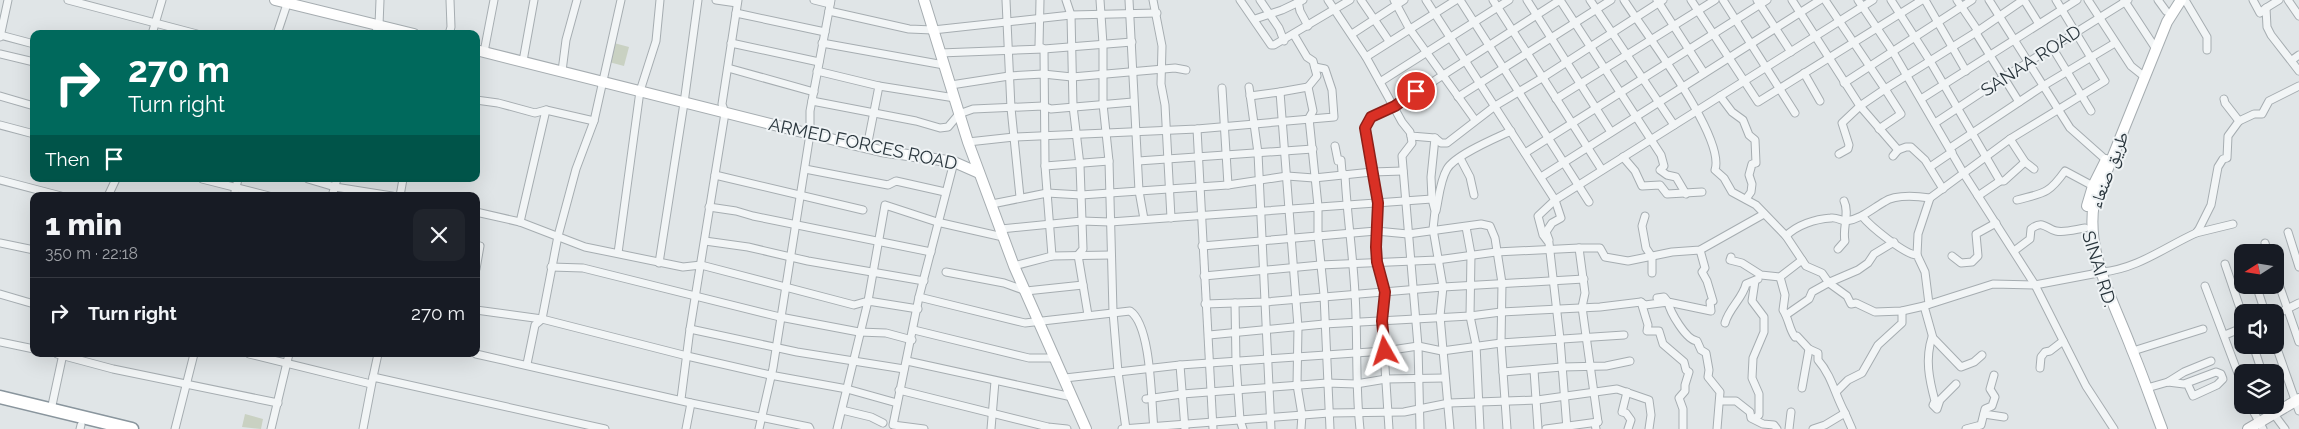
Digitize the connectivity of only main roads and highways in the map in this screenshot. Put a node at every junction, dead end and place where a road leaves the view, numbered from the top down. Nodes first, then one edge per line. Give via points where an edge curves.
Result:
1 (0, 397) edge
2 (0, 406) edge
3 (80, 427) edge
4 (97, 429) edge
5 (132, 429) edge

1 - 5 highway
2 - 3 highway
3 - 4 highway

